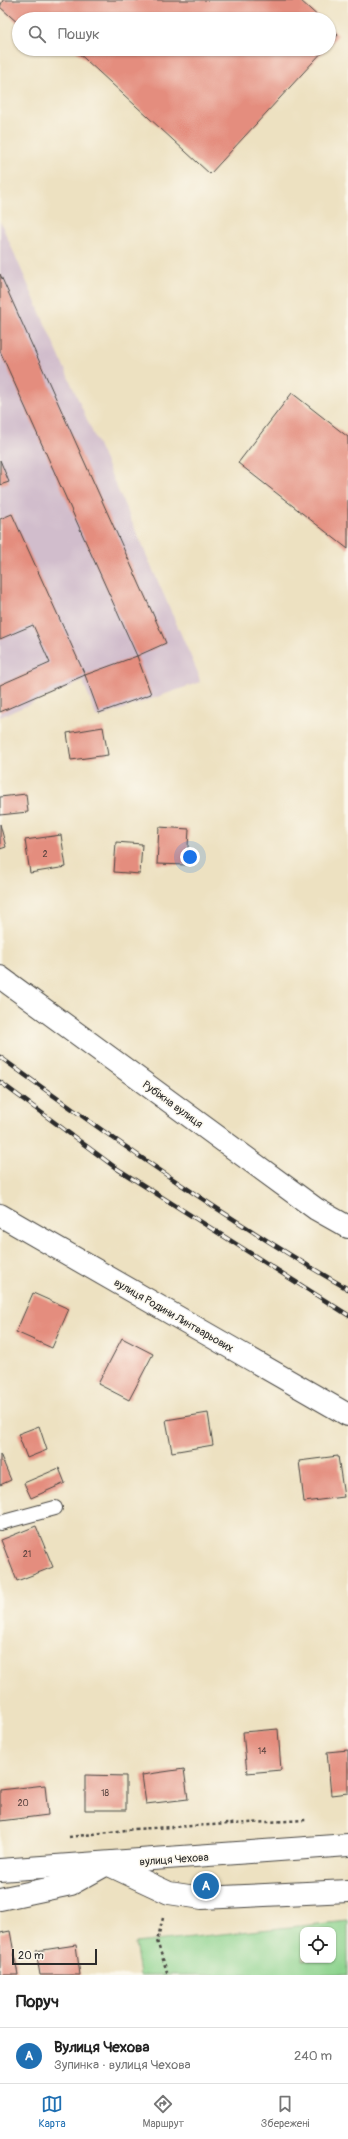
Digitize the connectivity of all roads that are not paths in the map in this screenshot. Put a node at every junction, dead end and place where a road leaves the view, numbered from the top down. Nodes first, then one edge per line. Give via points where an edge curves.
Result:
1 (0, 977) edge
2 (0, 1215) edge
3 (348, 1227) edge
4 (348, 1416) edge
5 (55, 1508) dead end
6 (0, 1523) edge
7 (348, 1845) edge
8 (107, 1864) junction
9 (0, 1870) edge
10 (348, 1891) edge
11 (0, 1899) edge

1 - 3 street, Рубіжна вулиця via 316,1209
2 - 4 street, вулиця Родини Линтварьових
5 - 6 lane
7 - 8 street, вулиця Чехова
8 - 9 street, вулиця Чехова
8 - 10 street via 169,1893 202,1898
8 - 11 street via 71,1884

